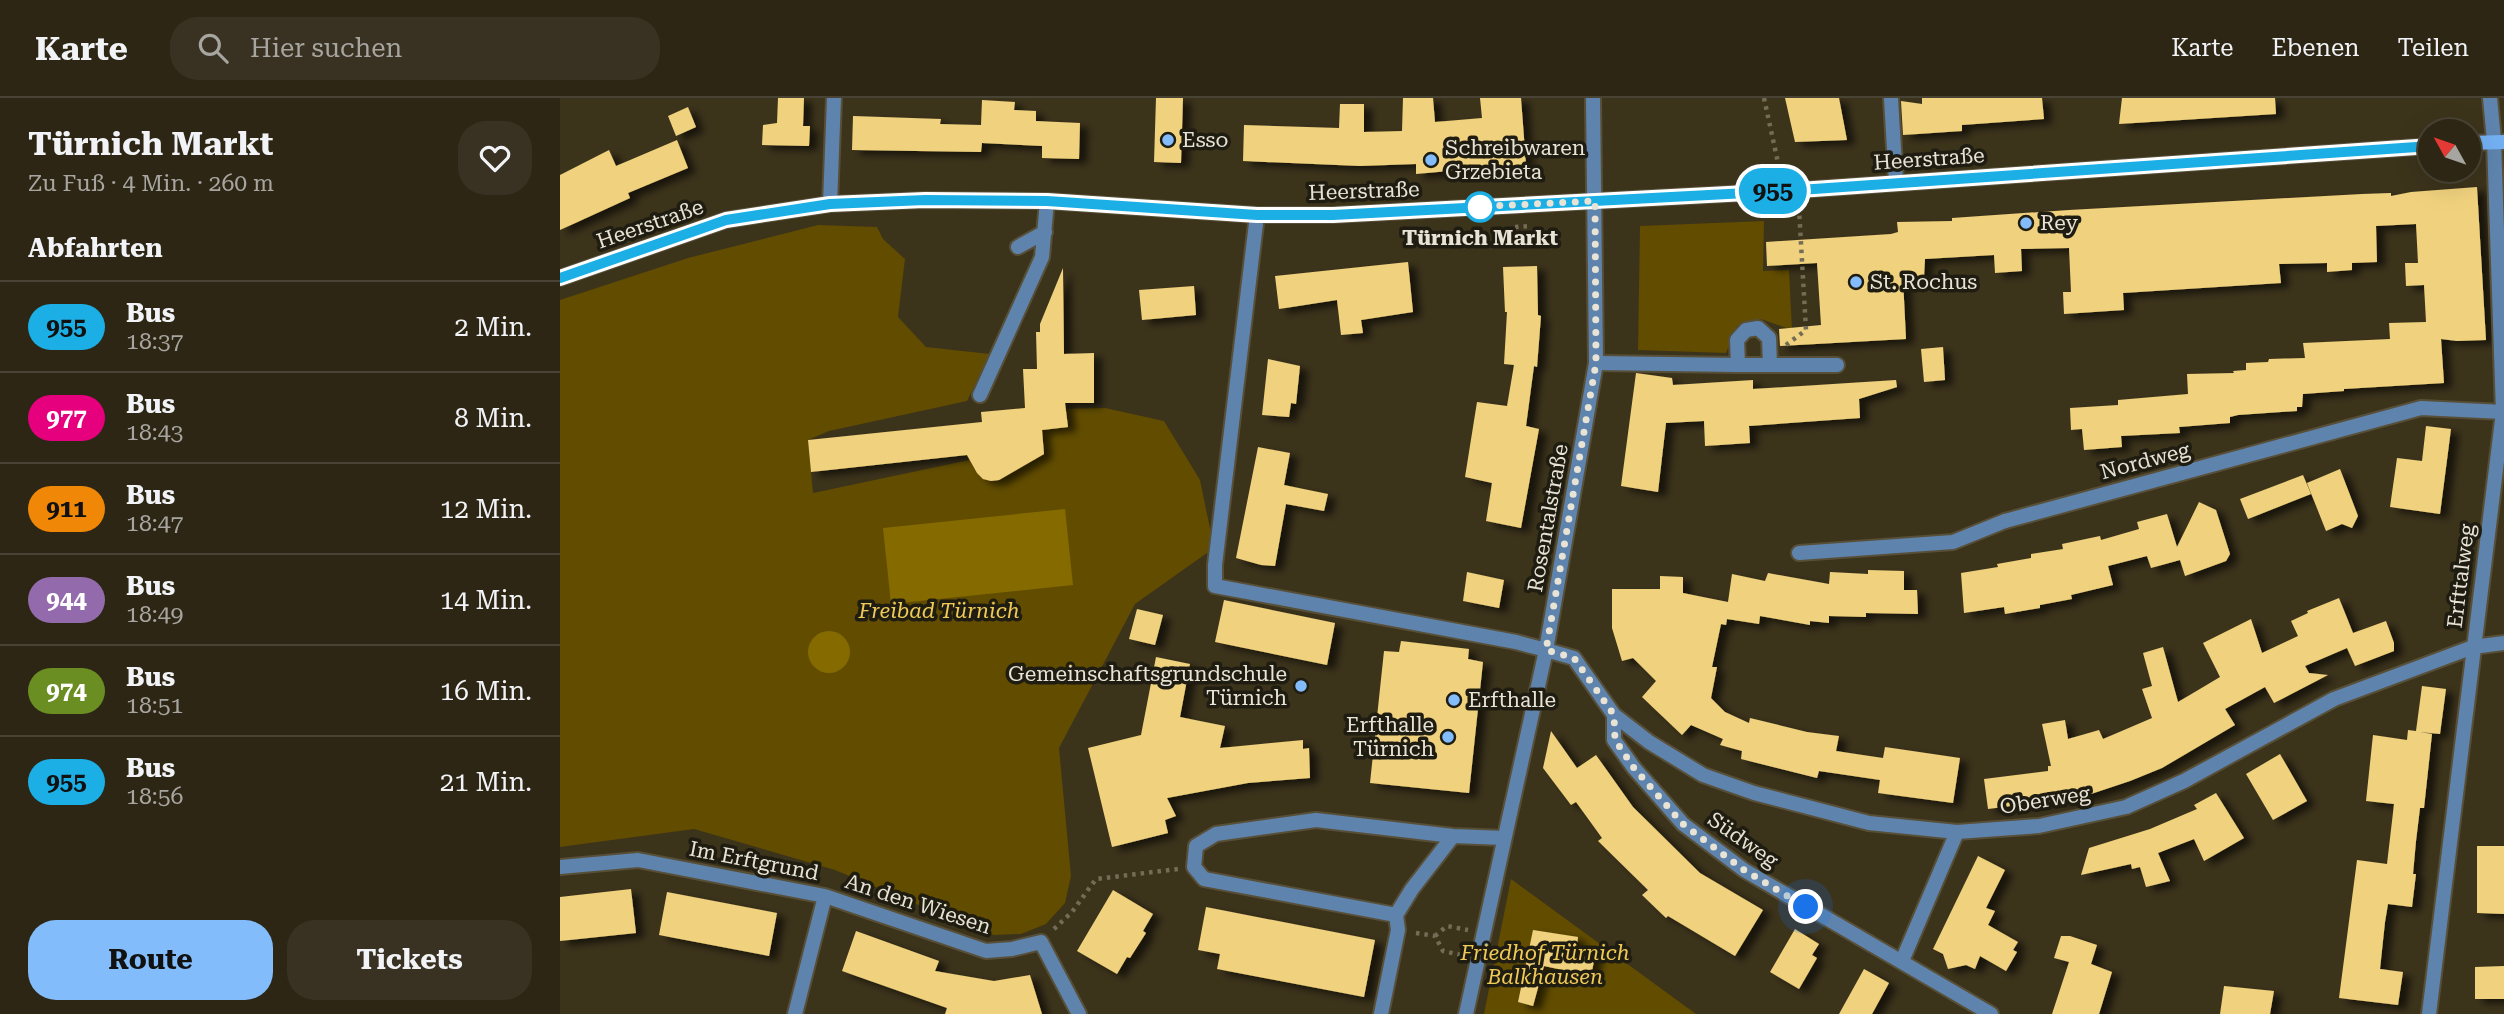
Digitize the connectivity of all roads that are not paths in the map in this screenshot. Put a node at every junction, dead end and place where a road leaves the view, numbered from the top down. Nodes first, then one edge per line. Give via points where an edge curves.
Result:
1 (834, 98) edge
2 (1593, 98) edge
3 (1891, 98) edge
4 (2490, 98) edge
5 (2499, 142) edge
6 (2418, 147) edge
7 (1896, 183) junction
8 (1047, 201) junction
9 (1595, 201) junction
10 (830, 204) junction
11 (1257, 215) junction
12 (1045, 232) junction
13 (1018, 247) dead end
14 (560, 278) edge
15 (1596, 363) junction
16 (1738, 365) junction
17 (1770, 365) junction
18 (1837, 365) dead end
19 (980, 395) dead end
20 (2502, 412) edge
21 (1799, 553) dead end
22 (2504, 643) edge
23 (2473, 647) junction
24 (1546, 650) junction
25 (1614, 715) junction
26 (1957, 832) junction
27 (1453, 836) junction
28 (1504, 838) junction
29 (560, 867) edge
30 (825, 896) junction
31 (1397, 923) junction
32 (1902, 961) junction
33 (795, 1014) edge
34 (1079, 1014) edge
35 (1381, 1014) edge
36 (1466, 1014) edge
37 (1991, 1014) edge
38 (2429, 1014) edge

1 - 10 street
2 - 9 street, Rosentalstraße
3 - 7 street
4 - 5 street, Erfttalweg
5 - 20 street, Erfttalweg
6 - 7 main road, Heerstraße
7 - 9 main road, Heerstraße
8 - 10 main road, Heerstraße
8 - 11 main road, Heerstraße
8 - 12 street
9 - 11 main road, Heerstraße
9 - 15 street, Rosentalstraße
10 - 14 main road, Heerstraße via 726,220
11 - 24 street via 1215,586
12 - 13 street
12 - 19 street via 1042,257
15 - 16 street
15 - 24 street, Rosentalstraße
16 - 17 street
16 - 17 street via 1737,340 1746,330 1758,328 1769,338
17 - 18 street
20 - 21 street, Nordweg via 2421,408 2005,521 1953,542
20 - 23 street, Erfttalweg
22 - 23 street, Oberweg
23 - 26 street, Oberweg via 2334,699 2184,781 2126,807 2039,826
23 - 38 street, Erfttalweg
24 - 25 street, Südweg via 1574,658
24 - 28 street, Rosentalstraße
25 - 26 street, Oberweg via 1703,775 1754,793 1869,823
25 - 32 street, Südweg via 1615,740 1683,824 1744,870
26 - 32 street
27 - 28 street
27 - 31 street via 1412,889
27 - 31 street via 1316,820 1216,834 1196,846 1194,867 1204,879
28 - 36 street, Rosentalstraße
29 - 30 street, Im Erftgrund via 638,860
30 - 33 street, Im Erftgrund
30 - 34 street, An den Wiesen via 986,951 1041,942
31 - 35 street
32 - 37 street, Südweg

